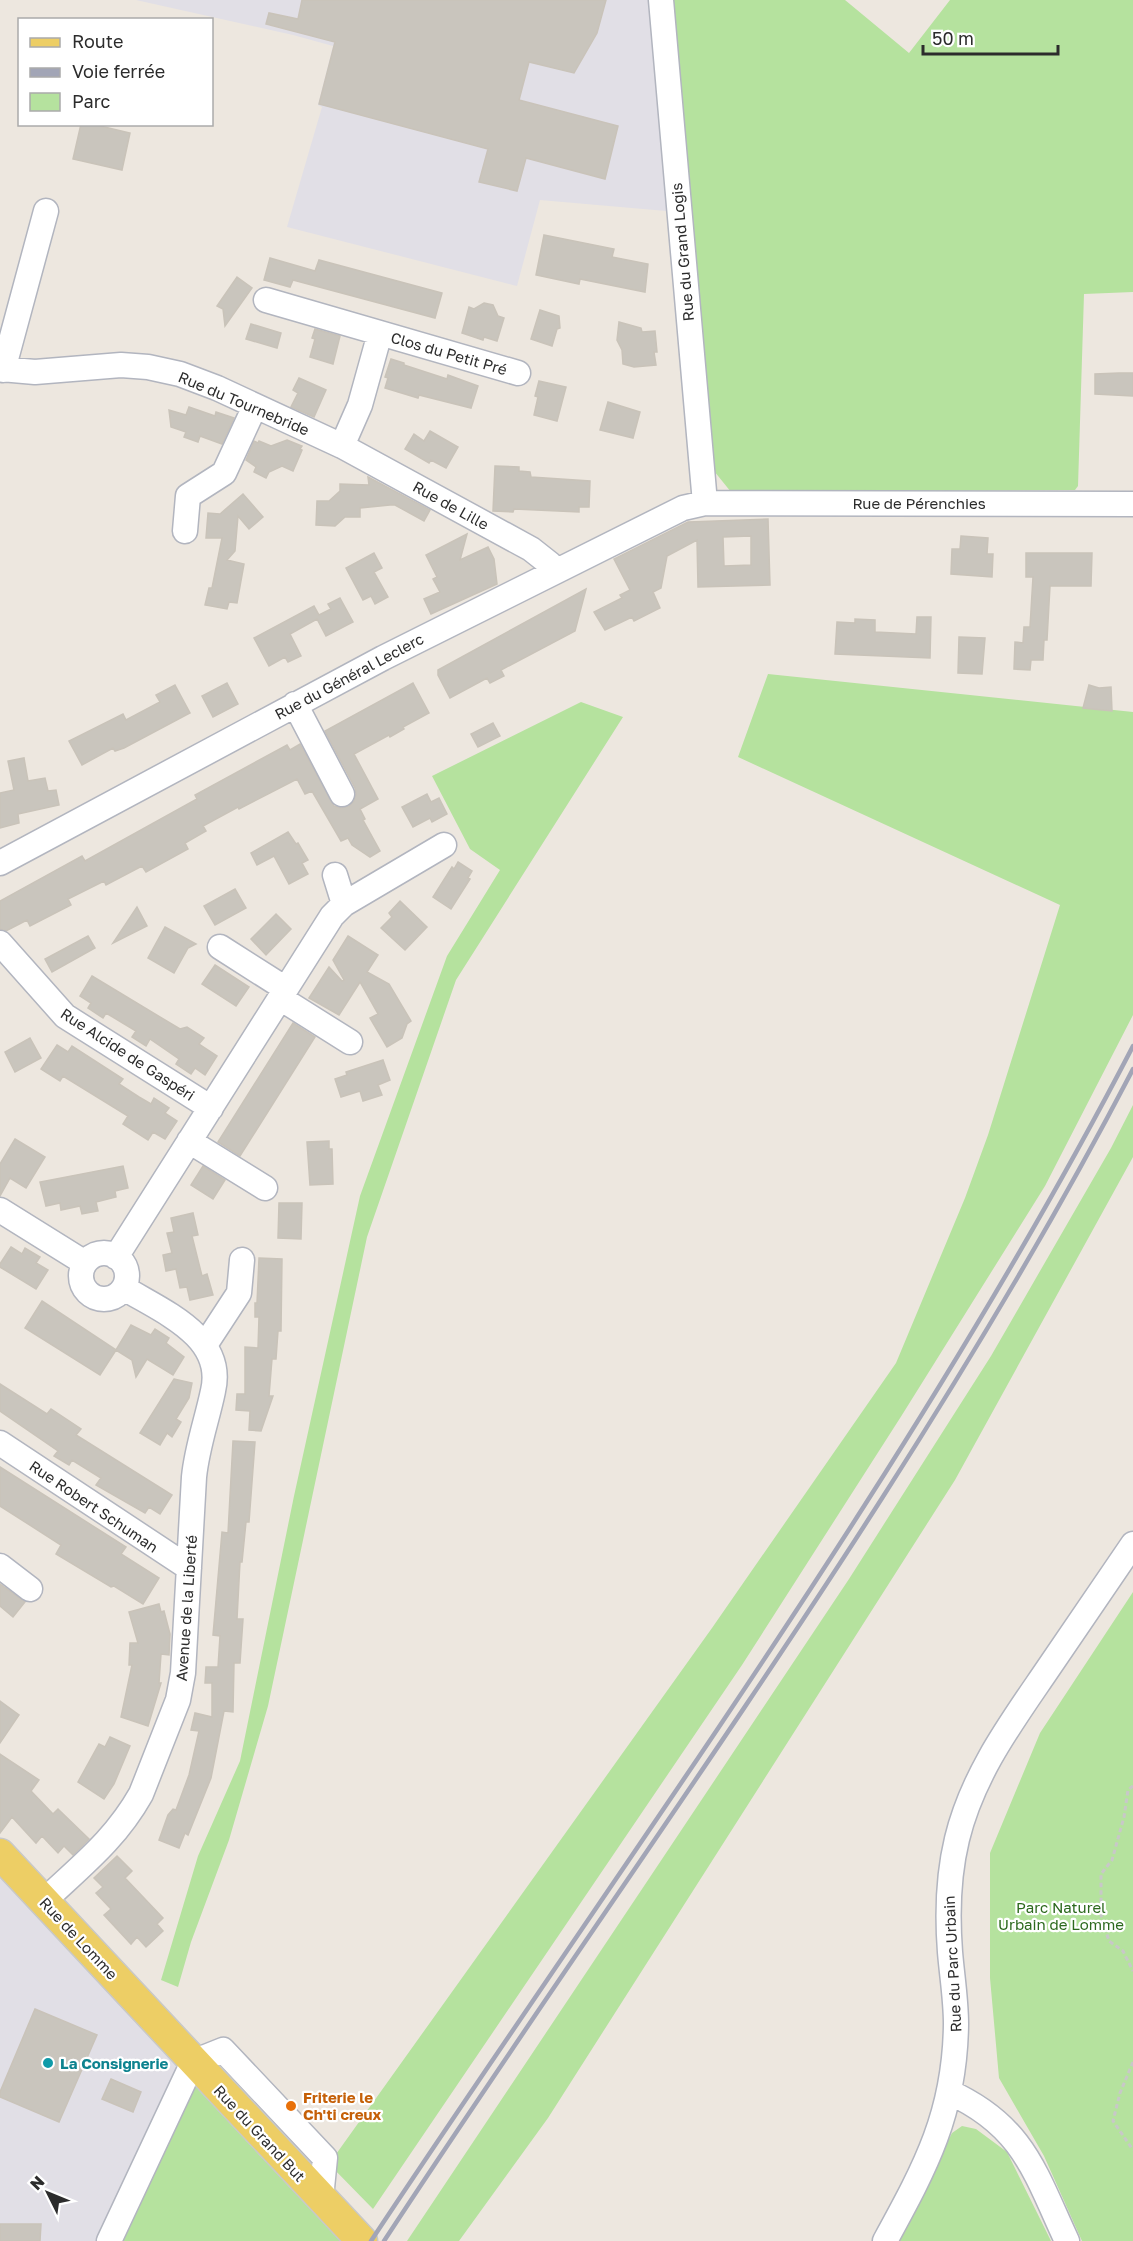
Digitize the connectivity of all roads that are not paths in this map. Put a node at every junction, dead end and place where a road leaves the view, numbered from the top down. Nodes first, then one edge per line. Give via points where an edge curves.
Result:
1 (661, 0) edge
2 (46, 211) dead end
3 (266, 300) dead end
4 (380, 333) junction
5 (2, 370) edge
6 (518, 373) dead end
7 (255, 406) junction
8 (342, 446) junction
9 (705, 504) junction
10 (1133, 504) edge
11 (185, 531) dead end
12 (555, 571) junction
13 (295, 704) junction
14 (342, 794) dead end
15 (444, 845) dead end
16 (0, 863) edge
17 (335, 875) dead end
18 (344, 904) junction
19 (0, 943) edge
20 (220, 947) dead end
21 (283, 993) junction
22 (350, 1042) dead end
23 (211, 1108) junction
24 (189, 1142) junction
25 (265, 1188) dead end
26 (0, 1210) edge
27 (116, 1257) junction
28 (242, 1260) dead end
29 (85, 1263) junction
30 (124, 1288) junction
31 (205, 1345) junction
32 (1, 1447) edge
33 (1133, 1544) edge
34 (0, 1566) edge
35 (189, 1568) junction
36 (30, 1589) dead end
37 (0, 1854) edge
38 (44, 1901) junction
39 (159, 2023) joint
40 (193, 2062) junction
41 (950, 2092) junction
42 (108, 2241) edge
43 (362, 2241) edge
44 (885, 2241) edge
45 (1067, 2241) edge

1 - 9 street, Rue du Grand Logis
2 - 5 street
3 - 4 street, Clos du Petit Pré
4 - 6 street, Clos du Petit Pré
4 - 8 street, Clos du Petit Pré via 360,405
5 - 7 street, Rue du Tournebride via 148,367 180,374
7 - 8 street, Rue du Tournebride
7 - 11 street via 224,473 188,496
8 - 12 street, Rue de Lille via 531,549
9 - 10 street, Rue de Pérenchies
9 - 12 street, Rue du Général Leclerc via 671,513
12 - 13 street, Rue du Général Leclerc
13 - 14 street
13 - 16 street, Rue du Général Leclerc
15 - 18 street
17 - 18 street
18 - 21 street via 332,916
19 - 23 street, Rue Alcide de Gaspéri via 65,1016
20 - 21 street
21 - 22 street
21 - 23 street
23 - 24 street
24 - 25 street
24 - 27 street
26 - 29 street
27 - 29 street via 99,1254
27 - 30 street via 127,1274
28 - 31 street via 236,1299
29 - 30 street via 81,1276 89,1294 101,1299 114,1297
30 - 31 street via 186,1327
31 - 35 street, Avenue de la Liberté via 212,1358 214,1388 196,1460
32 - 35 street, Rue Robert Schuman
33 - 41 street, Rue du Parc Urbain via 1011,1721 983,1768 964,1814 948,1892 956,2021
34 - 36 street
35 - 38 street, Avenue de la Liberté via 180,1694 141,1794 117,1833
37 - 38 main road, Rue de Lomme
38 - 39 main road, Rue de Lomme
39 - 40 main road, Rue du Grand But
40 - 42 street
40 - 43 main road, Rue du Grand But
41 - 44 street, Rue du Parc Urbain via 932,2149
41 - 45 street via 990,2115 1021,2146

